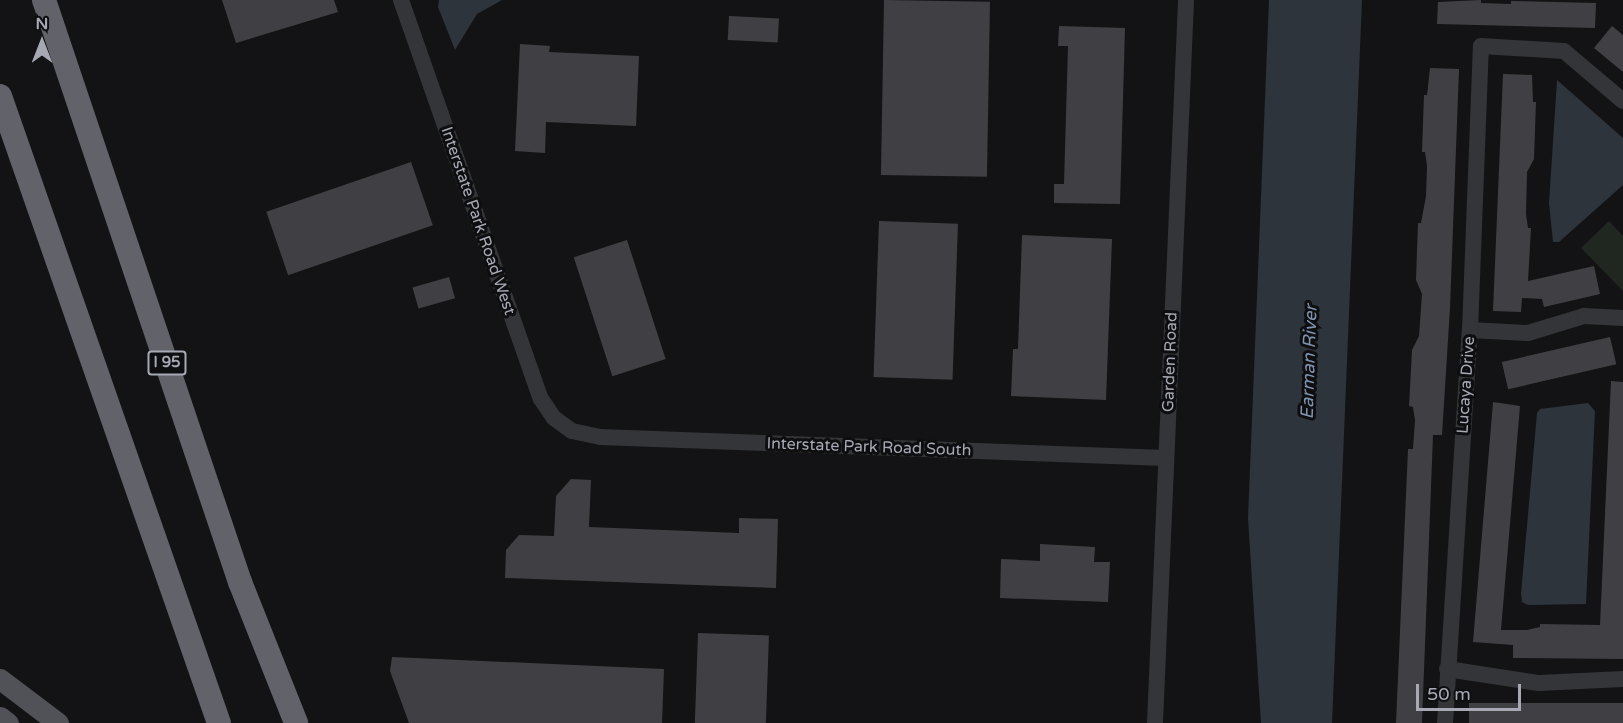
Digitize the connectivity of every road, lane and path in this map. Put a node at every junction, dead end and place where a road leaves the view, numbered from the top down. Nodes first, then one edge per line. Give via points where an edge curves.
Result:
1 (44, 0) edge
2 (400, 0) edge
3 (1186, 0) edge
4 (0, 96) edge
5 (1623, 101) edge
6 (1623, 318) edge
7 (1470, 330) junction
8 (572, 431) joint
9 (1166, 458) junction
10 (1448, 669) junction
11 (0, 679) edge
12 (1623, 679) edge
13 (0, 695) edge
14 (0, 717) edge
15 (8, 723) edge
16 (37, 723) edge
17 (58, 723) edge
18 (219, 723) edge
19 (296, 723) edge
20 (1155, 723) edge
21 (1445, 723) edge

1 - 19 highway, I 95 via 240,582
2 - 8 street, Interstate Park Road West via 541,399 554,418
3 - 9 street, Garden Road
4 - 18 highway
5 - 7 street, Lucaya Drive via 1564,51 1481,46
6 - 7 street via 1584,316 1528,333
7 - 10 street, Lucaya Drive
8 - 9 street, Interstate Park Road South via 600,437
9 - 20 street, Garden Road
10 - 12 street via 1539,683
10 - 21 street, Lucaya Drive
11 - 17 main road
13 - 16 main road
14 - 15 main road

